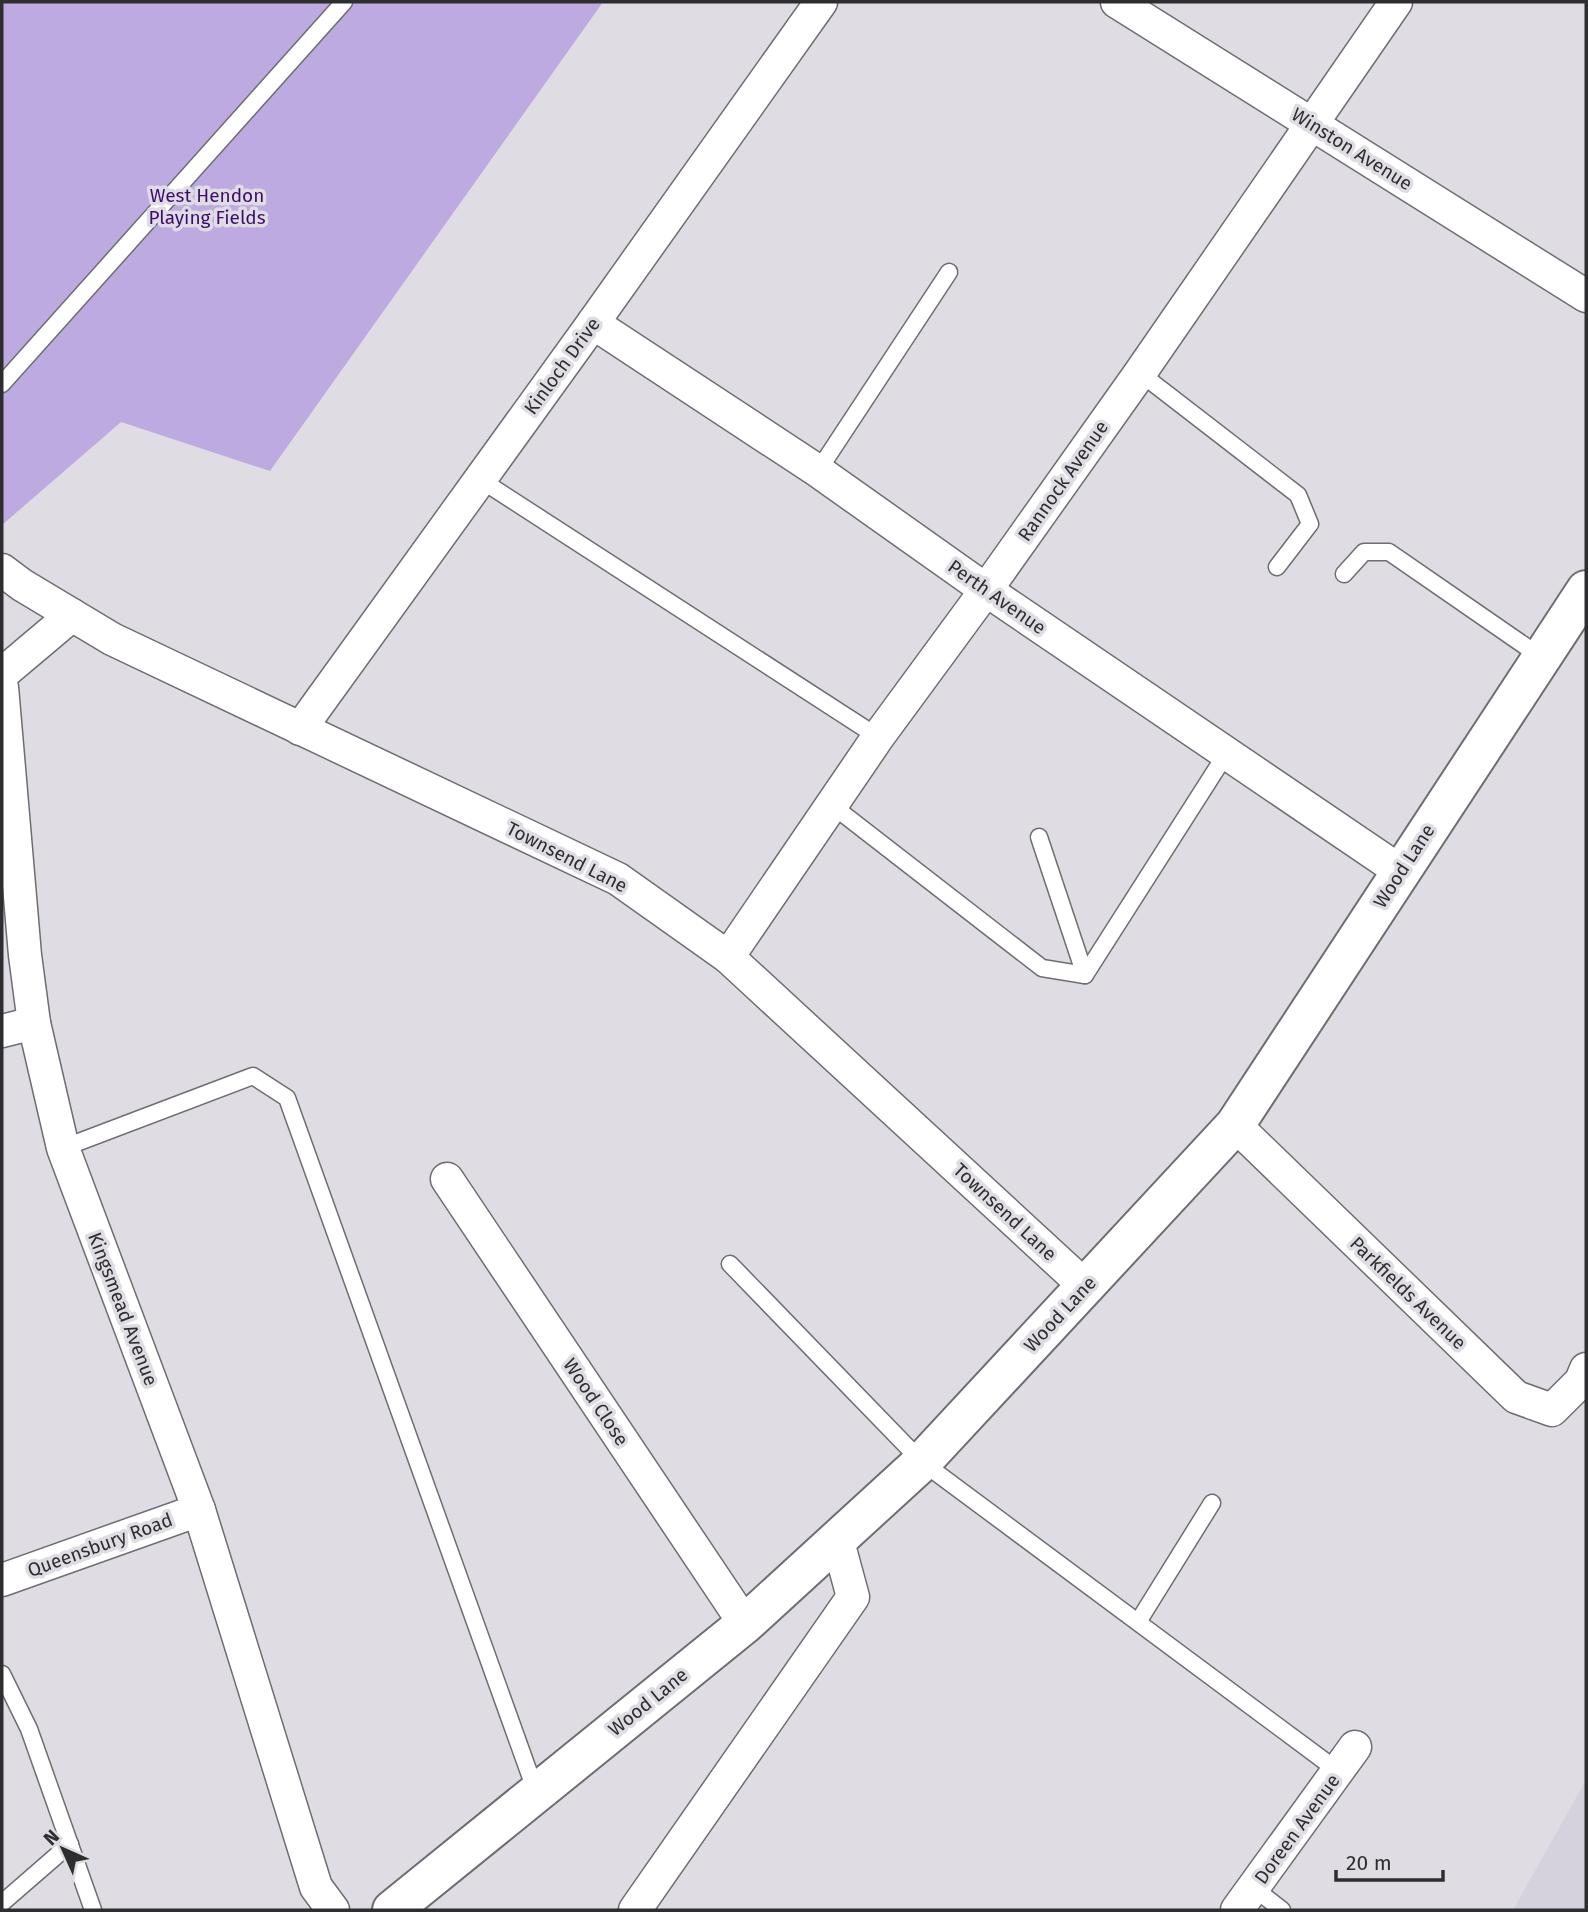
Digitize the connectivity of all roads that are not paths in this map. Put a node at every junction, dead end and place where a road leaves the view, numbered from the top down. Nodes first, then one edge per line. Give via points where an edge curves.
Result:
1 (344, 2) edge
2 (821, 2) edge
3 (1117, 2) edge
4 (1396, 2) edge
5 (1312, 124) junction
6 (949, 272) dead end
7 (1586, 296) edge
8 (593, 323) junction
9 (1140, 373) junction
10 (2, 384) edge
11 (818, 471) junction
12 (481, 480) junction
13 (1277, 567) dead end
14 (2, 570) edge
15 (1344, 575) dead end
16 (986, 590) junction
17 (1586, 590) edge
18 (72, 615) junction
19 (1541, 657) junction
20 (2, 674) edge
21 (2, 687) edge
22 (300, 729) junction
23 (878, 737) junction
24 (1226, 754) junction
25 (833, 806) junction
26 (1038, 837) dead end
27 (1400, 871) junction
28 (728, 957) junction
29 (1085, 975) junction
30 (34, 1023) junction
31 (2, 1031) edge
32 (1235, 1125) junction
33 (63, 1148) junction
34 (447, 1179) dead end
35 (730, 1264) dead end
36 (1086, 1287) junction
37 (1586, 1369) edge
38 (922, 1462) junction
39 (1212, 1503) dead end
40 (199, 1510) junction
41 (837, 1538) junction
42 (2, 1580) edge
43 (1138, 1622) junction
44 (745, 1624) junction
45 (2, 1674) edge
46 (1347, 1759) joint
47 (536, 1792) junction
48 (69, 1844) junction
49 (1246, 1899) edge
50 (2, 1903) edge
51 (93, 1910) edge
52 (333, 1910) edge
53 (391, 1910) edge
54 (635, 1910) edge
55 (1282, 1910) edge

1 - 10 lane
2 - 8 street, Kinloch Drive
3 - 5 street, Winston Avenue
4 - 5 street, Rannock Avenue
5 - 7 street, Winston Avenue
5 - 9 street, Rannock Avenue
6 - 11 lane
8 - 11 street, Perth Avenue
8 - 12 street, Kinloch Drive
9 - 13 lane via 1298,495 1310,524
9 - 16 street, Rannock Avenue
11 - 16 street, Perth Avenue
12 - 22 street, Kinloch Drive
12 - 23 lane
14 - 18 street, Townsend Lane
15 - 19 lane via 1364,552 1389,552
16 - 23 street, Rannock Avenue
16 - 24 street, Perth Avenue
17 - 19 street, Wood Lane
18 - 20 street
18 - 22 street, Townsend Lane via 112,639
19 - 27 street, Wood Lane
21 - 30 street, Kingsmead Avenue
22 - 28 street, Townsend Lane via 618,879
23 - 25 street, Rannock Avenue
24 - 27 street, Perth Avenue
24 - 29 lane
25 - 28 street, Rannock Avenue
25 - 29 lane via 1042,968
26 - 29 lane
27 - 32 street, Wood Lane
28 - 36 street, Townsend Lane
30 - 31 street
30 - 33 street, Kingsmead Avenue
32 - 36 street, Wood Lane
32 - 37 street, Parkfields Avenue via 1516,1397 1552,1410 1581,1381
33 - 40 street, Kingsmead Avenue
33 - 47 lane via 253,1076 287,1098
34 - 44 street, Wood Close
35 - 38 lane
36 - 38 street, Wood Lane
38 - 41 street, Wood Lane
38 - 43 lane
39 - 43 lane
40 - 42 street, Queensbury Road
40 - 52 street, Kingsmead Avenue via 316,1886
41 - 44 street, Wood Lane
41 - 54 street via 853,1597
43 - 46 lane
44 - 47 street, Wood Lane
45 - 48 lane via 29,1729
46 - 49 street, Doreen Avenue
47 - 53 street, Wood Lane
48 - 50 lane
48 - 51 lane
49 - 55 lane

